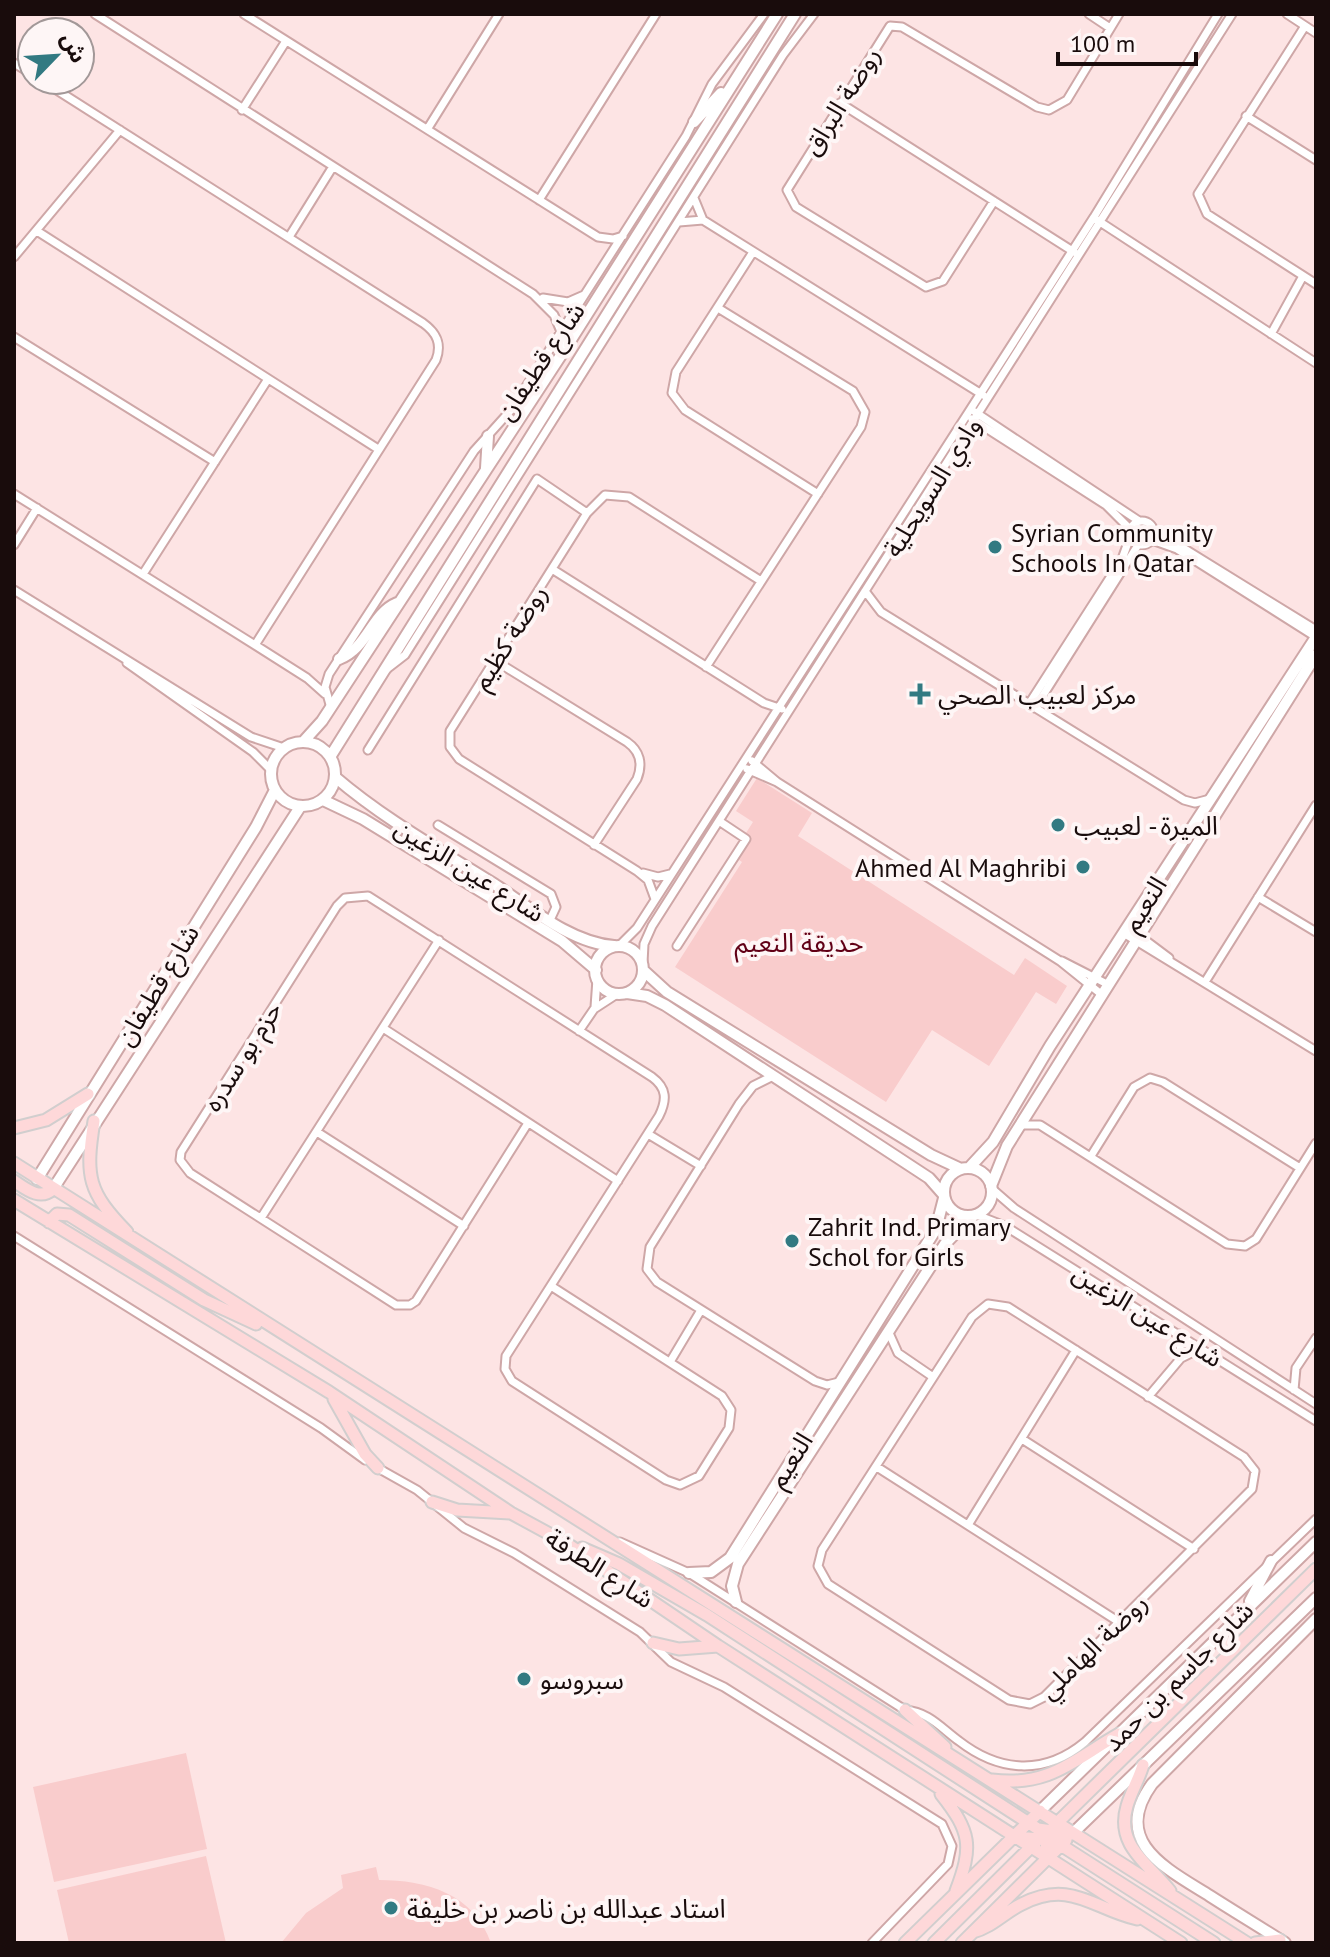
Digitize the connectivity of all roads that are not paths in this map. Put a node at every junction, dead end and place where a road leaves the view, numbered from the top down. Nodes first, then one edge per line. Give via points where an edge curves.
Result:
1 (95, 14) edge
2 (244, 14) edge
3 (656, 14) edge
4 (764, 14) edge
5 (777, 14) edge
6 (795, 14) edge
7 (814, 14) edge
8 (1089, 14) edge
9 (1119, 14) edge
10 (1218, 14) edge
11 (1232, 14) edge
12 (1287, 14) edge
13 (495, 15) edge
14 (1305, 26) junction
15 (1110, 28) junction
16 (1316, 33) edge
17 (286, 41) junction
18 (734, 81) junction
19 (66, 96) edge
20 (840, 103) junction
21 (242, 110) junction
22 (1246, 116) junction
23 (694, 122) junction
24 (428, 128) junction
25 (120, 130) junction
26 (1316, 160) edge
27 (332, 168) junction
28 (694, 198) junction
29 (539, 200) junction
30 (994, 201) junction
31 (703, 220) junction
32 (1097, 220) junction
33 (679, 222) junction
34 (37, 231) junction
35 (623, 236) junction
36 (289, 237) junction
37 (598, 237) junction
38 (753, 252) junction
39 (1075, 253) junction
40 (14, 257) edge
41 (609, 259) junction
42 (1303, 276) junction
43 (1316, 284) edge
44 (533, 294) junction
45 (586, 294) junction
46 (718, 308) junction
47 (561, 332) junction
48 (1271, 334) junction
49 (14, 337) edge
50 (567, 346) junction
51 (1316, 363) edge
52 (268, 379) junction
53 (984, 396) junction
54 (972, 415) junction
55 (488, 436) junction
56 (378, 449) junction
57 (215, 462) junction
58 (486, 470) junction
59 (14, 494) edge
60 (818, 494) junction
61 (37, 508) junction
62 (587, 513) junction
63 (1139, 521) junction
64 (1154, 530) junction
65 (1130, 533) junction
66 (1152, 540) junction
67 (14, 545) edge
68 (1138, 545) junction
69 (552, 569) junction
70 (143, 574) junction
71 (761, 581) junction
72 (857, 586) junction
73 (14, 590) edge
74 (865, 591) junction
75 (399, 603) junction
76 (1316, 630) edge
77 (1316, 637) edge
78 (255, 645) junction
79 (1316, 655) edge
80 (123, 659) junction
81 (339, 659) junction
82 (494, 660) junction
83 (706, 667) junction
84 (381, 673) junction
85 (307, 678) junction
86 (326, 680) junction
87 (329, 702) junction
88 (764, 703) junction
89 (1032, 706) junction
90 (779, 707) junction
91 (788, 713) junction
92 (773, 716) junction
93 (782, 722) junction
94 (303, 742) junction
95 (284, 748) junction
96 (368, 750) dead end
97 (330, 757) junction
98 (744, 762) junction
99 (753, 767) junction
100 (271, 770) junction
101 (335, 777) junction
102 (275, 790) junction
103 (1212, 798) junction
104 (323, 800) junction
105 (1316, 806) edge
106 (300, 807) junction
107 (719, 821) junction
108 (438, 825) dead end
109 (594, 845) junction
110 (637, 871) junction
111 (671, 873) junction
112 (1258, 897) junction
113 (655, 899) junction
114 (550, 920) junction
115 (1316, 932) edge
116 (1132, 934) junction
117 (439, 940) junction
118 (617, 946) junction
119 (677, 946) dead end
120 (643, 967) junction
121 (596, 974) junction
122 (1094, 982) junction
123 (1205, 982) junction
124 (1107, 984) junction
125 (622, 993) junction
126 (1101, 994) junction
127 (594, 1009) junction
128 (383, 1028) junction
129 (579, 1031) junction
130 (1316, 1051) edge
131 (773, 1076) junction
132 (88, 1094) junction
133 (1032, 1107) junction
134 (94, 1121) junction
135 (528, 1123) junction
136 (1021, 1125) junction
137 (1040, 1125) junction
138 (14, 1128) edge
139 (317, 1132) junction
140 (648, 1134) junction
141 (1316, 1143) edge
142 (1091, 1156) junction
143 (14, 1163) edge
144 (701, 1166) junction
145 (965, 1168) junction
146 (1300, 1168) junction
147 (37, 1179) junction
148 (14, 1181) edge
149 (618, 1181) junction
150 (991, 1187) junction
151 (53, 1189) junction
152 (31, 1192) junction
153 (944, 1196) junction
154 (14, 1200) edge
155 (36, 1213) junction
156 (974, 1216) junction
157 (261, 1218) junction
158 (49, 1222) junction
159 (464, 1226) junction
160 (14, 1236) edge
161 (142, 1247) junction
162 (551, 1286) junction
163 (701, 1310) junction
164 (888, 1332) junction
165 (282, 1334) junction
166 (1179, 1334) junction
167 (1316, 1338) edge
168 (1201, 1348) junction
169 (1076, 1350) junction
170 (898, 1353) junction
171 (875, 1354) junction
172 (1181, 1358) junction
173 (670, 1362) junction
174 (1296, 1368) junction
175 (933, 1377) junction
176 (1276, 1378) junction
177 (839, 1382) junction
178 (1294, 1390) junction
179 (329, 1392) junction
180 (1148, 1397) junction
181 (1316, 1404) edge
182 (1316, 1421) edge
183 (1022, 1439) junction
184 (877, 1467) junction
185 (378, 1468) junction
186 (432, 1502) junction
187 (511, 1513) junction
188 (1316, 1519) edge
189 (968, 1525) junction
190 (611, 1538) junction
191 (1316, 1542) edge
192 (566, 1543) junction
193 (1194, 1549) junction
194 (1271, 1561) junction
195 (1316, 1569) edge
196 (689, 1573) junction
197 (1316, 1598) edge
198 (736, 1602) junction
199 (1248, 1607) junction
200 (1316, 1617) edge
201 (1292, 1621) junction
202 (1119, 1622) junction
203 (653, 1643) junction
204 (718, 1646) junction
205 (905, 1710) junction
206 (1119, 1734) junction
207 (953, 1756) junction
208 (1143, 1765) junction
209 (1038, 1766) joint
210 (988, 1779) junction
211 (936, 1787) junction
212 (1040, 1811) junction
213 (1029, 1823) junction
214 (1072, 1834) junction
215 (1044, 1835) junction
216 (1015, 1837) junction
217 (1061, 1845) junction
218 (1048, 1857) junction
219 (954, 1895) junction
220 (1178, 1900) junction
221 (1145, 1920) junction
222 (973, 1932) junction
223 (1282, 1942) edge
224 (872, 1943) edge
225 (905, 1943) edge
226 (934, 1943) edge
227 (962, 1943) edge
228 (1181, 1943) edge
229 (1214, 1943) edge
230 (1247, 1943) edge
231 (1255, 1943) edge

1 - 21 street
2 - 17 street
3 - 29 street
4 - 23 street, شارع قطيفان via 712,84
5 - 18 street, شارع قطيفان
6 - 84 street, شارع قطيفان
7 - 28 street, شارع قطيفان
8 - 15 street
9 - 15 street, روضة البراق
10 - 32 street, وادي السويحلية
11 - 32 street, وادي السويحلية
12 - 14 street
13 - 24 street
14 - 16 street
14 - 22 street
15 - 20 street, روضة البراق via 1070,96 1054,109 1037,107 896,25 886,31
17 - 21 street
17 - 24 street
18 - 23 street
18 - 50 street, شارع قطيفان
19 - 25 street
20 - 30 street
20 - 30 street, روضة البراق via 787,186 796,207 921,286 931,287 946,277
21 - 27 street
22 - 26 street
22 - 42 street via 1198,194 1200,204 1207,214
23 - 35 street, شارع قطيفان
24 - 29 street
25 - 34 street
25 - 36 street
27 - 36 street
27 - 44 street
28 - 31 street
28 - 33 street, شارع قطيفان
29 - 37 street
30 - 39 street
31 - 33 street
31 - 38 street
32 - 39 street, وادي السويحلية
32 - 48 street
33 - 84 street, شارع قطيفان via 405,655
34 - 40 street
34 - 52 street
35 - 37 street
35 - 41 street, شارع قطيفان
36 - 56 street via 423,323 437,338 436,360
37 - 41 street
38 - 46 street
38 - 53 street
39 - 53 street, وادي السويحلية
41 - 45 street, شارع قطيفان
42 - 43 street
42 - 48 street
44 - 45 street via 558,303
44 - 47 street via 550,309
45 - 47 street, شارع قطيفان
46 - 60 street via 673,378 675,400
46 - 60 street via 853,391 863,404 861,427
47 - 50 street
47 - 55 street, شارع قطيفان
48 - 51 street
49 - 57 street
50 - 58 street, شارع قطيفان
52 - 56 street
52 - 57 street
53 - 54 street, وادي السويحلية
54 - 63 street
54 - 65 street via 1113,510
54 - 72 street, وادي السويحلية
54 - 74 street, وادي السويحلية
55 - 58 street
55 - 81 street, شارع قطيفان
56 - 78 street
57 - 70 street
58 - 75 street, شارع قطيفان
59 - 61 street
60 - 71 street
61 - 67 street
61 - 70 street
62 - 69 street, روضة كظيم
62 - 71 street, روضة كظيم via 605,495 623,494
62 - 96 street via 537,479
63 - 64 street
63 - 65 street
64 - 66 street
64 - 76 street
65 - 68 street
65 - 89 street via 1122,559
66 - 68 street
66 - 77 street via 1177,549
68 - 89 street
69 - 82 street, روضة كظيم
69 - 83 street
70 - 78 street
71 - 83 street
72 - 74 street
72 - 90 street, وادي السويحلية
73 - 80 street
74 - 89 street via 881,612
74 - 91 street, وادي السويحلية
75 - 81 street via 386,609 358,649
75 - 87 street, شارع قطيفان
77 - 103 street, النعيم
78 - 85 street
79 - 116 street, النعيم
80 - 95 street via 256,739
80 - 100 street
81 - 86 street, شارع قطيفان
82 - 109 street, روضة كظيم via 450,731 454,754
82 - 109 street via 637,753 637,779
83 - 88 street
84 - 97 street, شارع قطيفان
85 - 86 street
85 - 87 street
86 - 87 street
87 - 94 street, شارع قطيفان
88 - 90 street
88 - 92 street
89 - 103 street via 1184,800 1201,803
90 - 91 street
90 - 92 street, وادي السويحلية
91 - 93 street, وادي السويحلية
92 - 93 street
92 - 98 street, وادي السويحلية
93 - 99 street, وادي السويحلية
94 - 95 street
94 - 97 street
95 - 100 street
97 - 101 street
98 - 99 street
98 - 111 street, وادي السويحلية
99 - 107 street, وادي السويحلية
99 - 122 street
100 - 102 street
101 - 104 street
101 - 114 street, شارع عين الزغين via 391,820
102 - 106 street via 284,801
102 - 132 street, شارع قطيفان
103 - 116 street, النعيم
104 - 106 street
104 - 121 street, شارع عين الزغين via 562,941
105 - 112 street
106 - 134 street
107 - 119 street via 746,839
107 - 120 street, وادي السويحلية via 652,926
108 - 114 street via 551,894 556,907
109 - 110 street, روضة كظيم
110 - 111 street, روضة كظيم via 658,877
110 - 113 street, روضة كظيم
111 - 113 street, وادي السويحلية
112 - 115 street
112 - 123 street
113 - 118 street, وادي السويحلية via 632,934
114 - 118 street, شارع عين الزغين via 587,940
116 - 122 street, النعيم
116 - 123 street
116 - 124 street, النعيم
117 - 128 street
117 - 129 street, حزم بو سدره
117 - 157 street, حزم بو سدره via 368,896 345,898 337,906 181,1152 180,1160 190,1173
118 - 120 street via 631,949
118 - 121 street via 603,952
120 - 125 street via 637,987
120 - 145 street via 667,992 918,1147
121 - 125 street via 605,989
121 - 127 street
122 - 124 street
122 - 126 street
122 - 145 street, النعيم via 993,1142
123 - 130 street
124 - 126 street, النعيم
125 - 127 street
125 - 131 street via 659,1002
126 - 133 street, النعيم
127 - 129 street
128 - 135 street
128 - 139 street
129 - 140 street, حزم بو سدره via 661,1085 665,1101
131 - 144 street via 748,1092
131 - 153 street via 929,1178
132 - 138 main road via 46,1120
132 - 147 street, شارع قطيفان
133 - 136 street, النعيم
133 - 137 street
134 - 151 street
134 - 161 main road via 91,1185 105,1209
135 - 149 street
135 - 159 street, حزم بو سدره
136 - 137 street
136 - 150 street, النعيم via 1003,1153
137 - 142 street
139 - 157 street
139 - 159 street
140 - 144 street
140 - 149 street, حزم بو سدره
141 - 146 street
142 - 146 street via 1134,1087 1150,1078
142 - 146 street via 1239,1247 1256,1239
143 - 147 main road, شارع الطرفة
144 - 163 street via 650,1247 645,1264 653,1279
145 - 150 street via 983,1174
145 - 153 street via 946,1182
147 - 151 main road, شارع الطرفة
147 - 152 main road
148 - 152 main road
149 - 162 street, حزم بو سدره
150 - 156 street via 987,1207
150 - 176 street, شارع عين الزغين via 1014,1208
151 - 152 main road via 43,1195
151 - 161 main road, شارع الطرفة
152 - 155 main road
153 - 156 street via 955,1213
153 - 177 street, النعيم via 936,1229
154 - 155 main road, شارع الطرفة
155 - 158 main road, شارع الطرفة
156 - 164 street, النعيم via 949,1239
156 - 166 street, شارع عين الزغين via 1005,1226
157 - 159 street, حزم بو سدره via 403,1306 416,1301
158 - 165 main road via 57,1214 69,1215 204,1300
158 - 179 main road, شارع الطرفة
160 - 185 street, شارع الطرفة
161 - 165 main road, شارع الطرفة
162 - 173 street, حزم بو سدره
162 - 173 street, حزم بو سدره via 506,1356 507,1375 680,1485 699,1476 732,1416 722,1396
163 - 173 street
163 - 177 street via 819,1383
164 - 170 street
164 - 171 street, النعيم
165 - 190 main road, شارع الطرفة
166 - 168 street, شارع عين الزغين
166 - 172 street
167 - 174 street
168 - 172 street
168 - 182 street, شارع عين الزغين
169 - 175 street, روضة الهاملي via 1008,1307 988,1304 976,1311
169 - 180 street, روضة الهاملي
169 - 183 street
170 - 171 street
170 - 175 street
171 - 198 street, النعيم via 738,1564 732,1586
172 - 180 street
174 - 176 street
174 - 178 street
175 - 184 street, روضة الهاملي
176 - 178 street, شارع عين الزغين
177 - 196 street, النعيم via 730,1558 711,1572
178 - 181 street, شارع عين الزغين
179 - 185 main road
179 - 187 main road, شارع الطرفة
180 - 193 street, روضة الهاملي via 1244,1457 1255,1471 1252,1489
183 - 189 street
183 - 193 street
184 - 189 street
184 - 202 street, روضة الهاملي via 820,1553 819,1570 832,1587 1019,1704 1044,1697
185 - 186 street, شارع الطرفة
186 - 187 main road via 457,1510
186 - 203 street, شارع الطرفة via 464,1528 514,1553
187 - 192 main road, شارع الطرفة
188 - 194 street, شارع جاسم بن حمد
189 - 202 street
190 - 196 street, شارع الطرفة
190 - 207 main road, شارع الطرفة
191 - 199 street, شارع جاسم بن حمد
192 - 204 main road, شارع الطرفة
192 - 213 main road via 619,1564 707,1615
193 - 202 street, روضة الهاملي
194 - 199 street
194 - 209 street, شارع جاسم بن حمد via 1085,1742 1061,1759
195 - 215 main road
196 - 198 street, شارع الطرفة
197 - 201 street, شارع جاسم بن حمد
198 - 205 street, شارع الطرفة
199 - 206 street, شارع جاسم بن حمد
200 - 201 street
200 - 223 street via 1152,1784 1140,1802 1137,1826 1158,1862
201 - 208 street, شارع جاسم بن حمد
203 - 204 main road via 679,1649
203 - 224 street, شارع الطرفة via 678,1666 724,1687 947,1830 952,1846 948,1864
204 - 211 main road, شارع الطرفة
205 - 207 main road
205 - 209 street, شارع الطرفة via 924,1714 995,1763
206 - 210 main road via 1057,1773 1018,1781
206 - 212 street, شارع جاسم بن حمد
207 - 210 main road, شارع الطرفة
208 - 214 street, شارع جاسم بن حمد
208 - 220 main road via 1126,1807 1126,1835 1136,1855
210 - 212 main road, شارع الطرفة
211 - 216 main road, شارع الطرفة
211 - 219 main road via 962,1823 969,1847
212 - 213 main road
212 - 215 main road, شارع الطرفة
213 - 215 main road
213 - 216 main road
214 - 215 main road, شارع الطرفة
214 - 217 main road
214 - 220 main road, شارع الطرفة
215 - 216 main road, شارع الطرفة
215 - 217 main road
215 - 218 main road, شارع الطرفة
215 - 226 main road
216 - 219 main road
217 - 218 main road
217 - 229 main road
218 - 221 main road, شارع الطرفة
218 - 222 main road
219 - 225 main road
220 - 230 main road, شارع الطرفة
221 - 222 main road via 1080,1896 1056,1894 1025,1902
221 - 228 main road, شارع الطرفة
222 - 227 main road
223 - 231 main road

